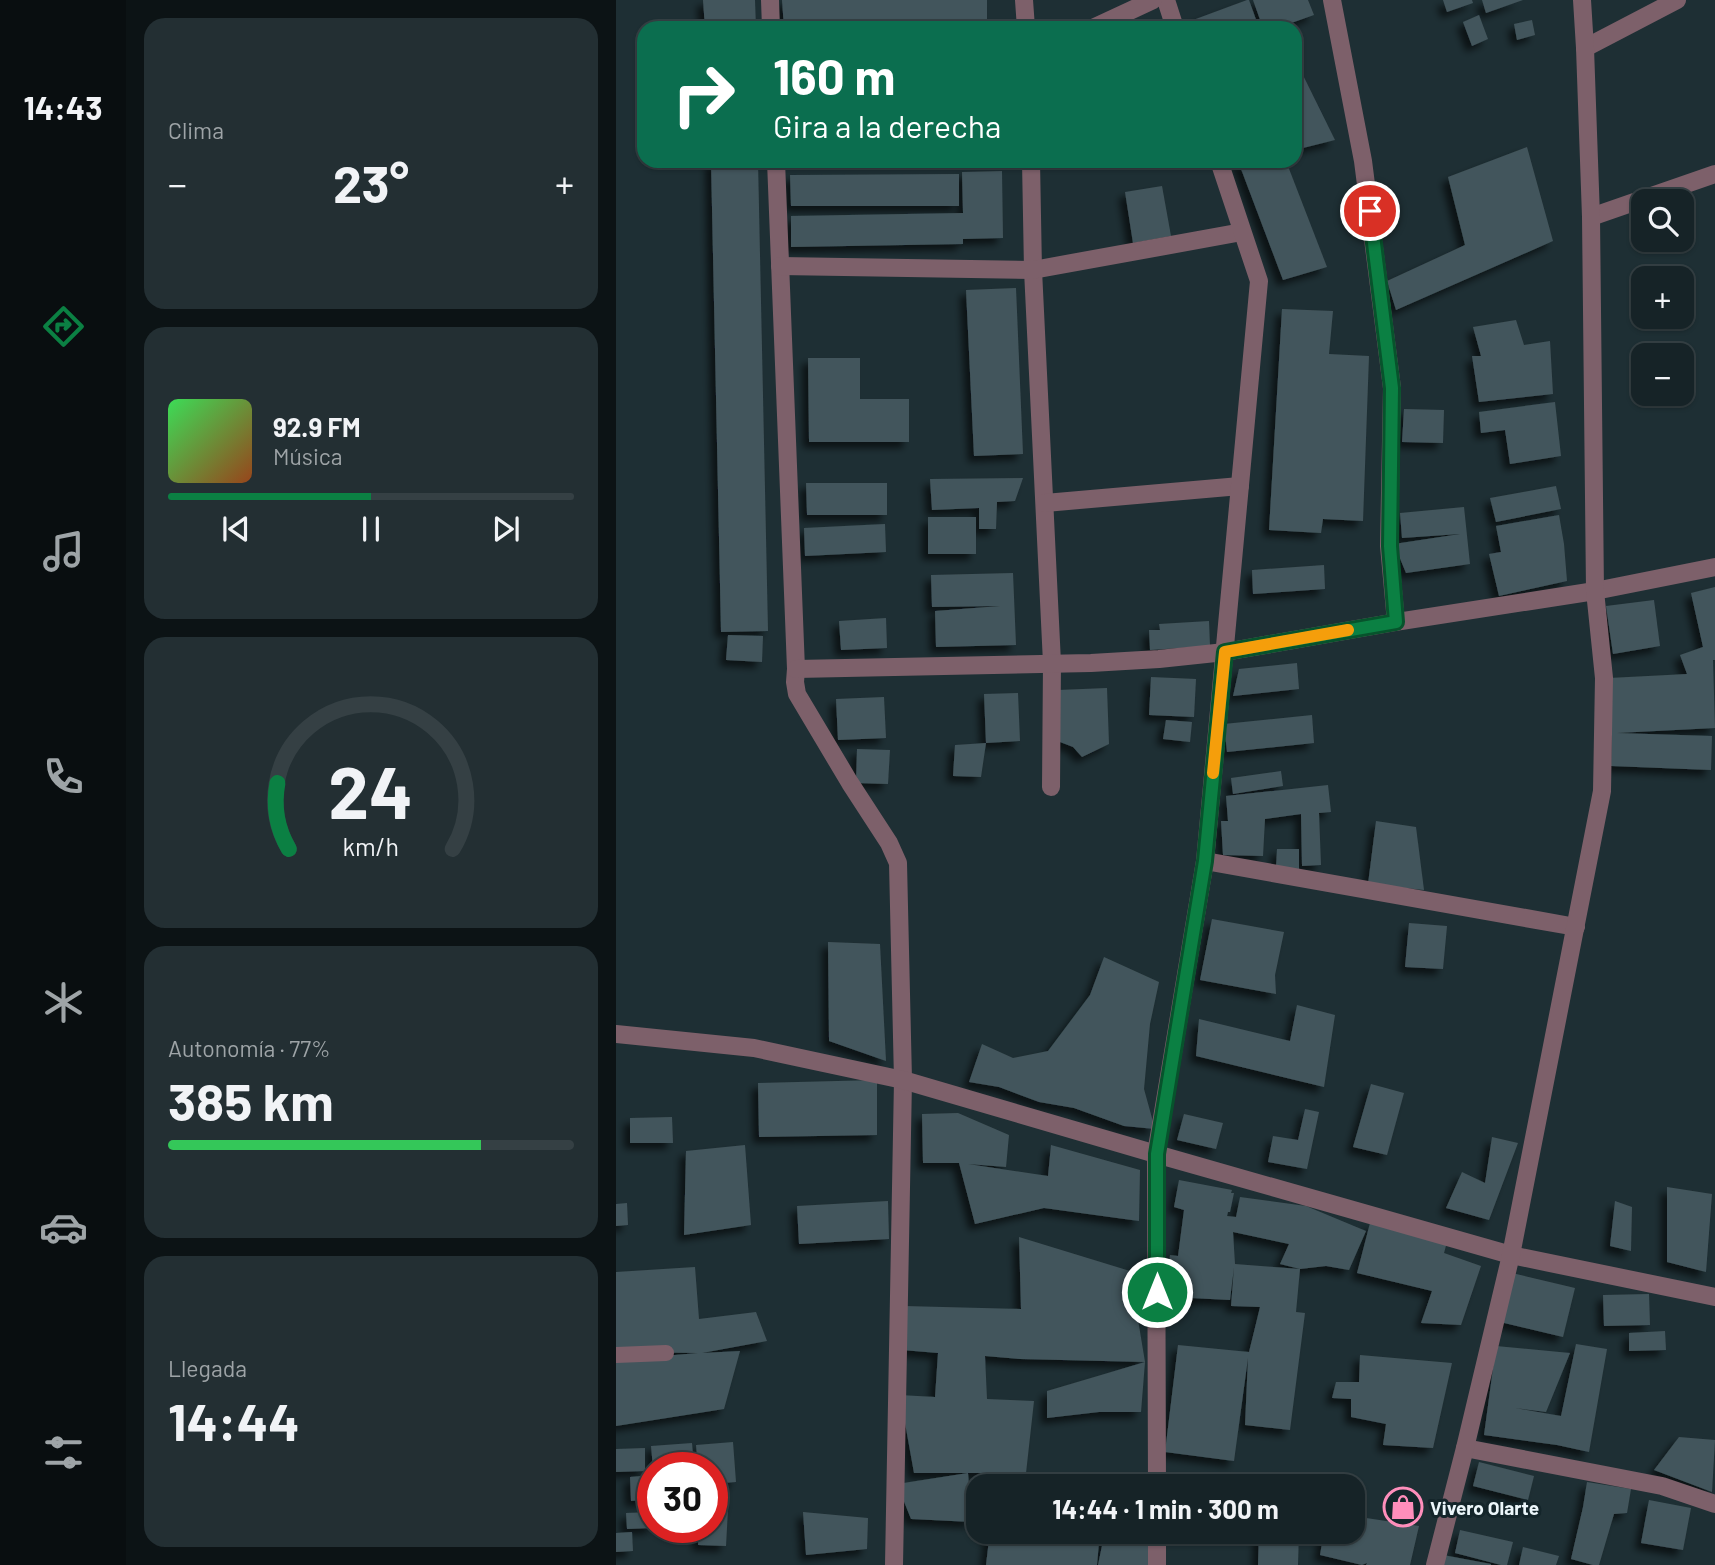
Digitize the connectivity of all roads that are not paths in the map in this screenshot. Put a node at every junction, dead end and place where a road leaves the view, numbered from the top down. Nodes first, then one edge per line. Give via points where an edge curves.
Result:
1 (770, 0) edge
2 (1024, 0) edge
3 (1153, 0) edge
4 (1166, 0) edge
5 (1332, 0) edge
6 (1582, 0) edge
7 (1677, 0) edge
8 (771, 21) edge
9 (1026, 21) edge
10 (1108, 21) edge
11 (1173, 21) edge
12 (1586, 48) junction
13 (776, 168) edge
14 (1031, 168) edge
15 (1221, 168) edge
16 (1715, 174) edge
17 (1591, 217) junction
18 (1242, 232) junction
19 (780, 266) junction
20 (1034, 270) junction
21 (1240, 486) junction
22 (1045, 503) junction
23 (1715, 567) edge
24 (1595, 591) junction
25 (1396, 622) junction
26 (1225, 652) junction
27 (1052, 663) junction
28 (796, 669) junction
29 (1051, 787) dead end
30 (1205, 861) junction
31 (1576, 927) junction
32 (616, 1034) edge
33 (903, 1080) junction
34 (1157, 1154) junction
35 (1511, 1255) junction
36 (1715, 1297) edge
37 (666, 1353) dead end
38 (616, 1355) edge
39 (1465, 1448) junction
40 (1157, 1474) edge
41 (1715, 1504) edge
42 (1157, 1544) edge
43 (894, 1565) edge
44 (1157, 1565) edge
45 (1435, 1565) edge

1 - 8 street
2 - 9 street
3 - 10 street
4 - 11 street
5 - 25 street via 1363,161 1392,388 1390,546
6 - 12 street
7 - 12 street
12 - 17 street
13 - 19 street
14 - 20 street
15 - 18 street
16 - 17 street
17 - 24 street
18 - 20 street
18 - 21 street via 1259,281
19 - 20 street
19 - 28 street
20 - 22 street
21 - 22 street
21 - 26 street
22 - 27 street
23 - 24 street
24 - 25 street
24 - 31 street via 1604,678 1602,791
25 - 26 street
26 - 27 street
26 - 30 street
27 - 28 street
27 - 29 street
28 - 33 street via 797,694 898,863
30 - 31 street
30 - 34 street
31 - 35 street
32 - 33 street via 754,1048
33 - 34 street
33 - 43 street
34 - 35 street
34 - 40 street
35 - 36 street
35 - 39 street
37 - 38 lane
39 - 41 street via 1662,1486
39 - 45 street
42 - 44 street

